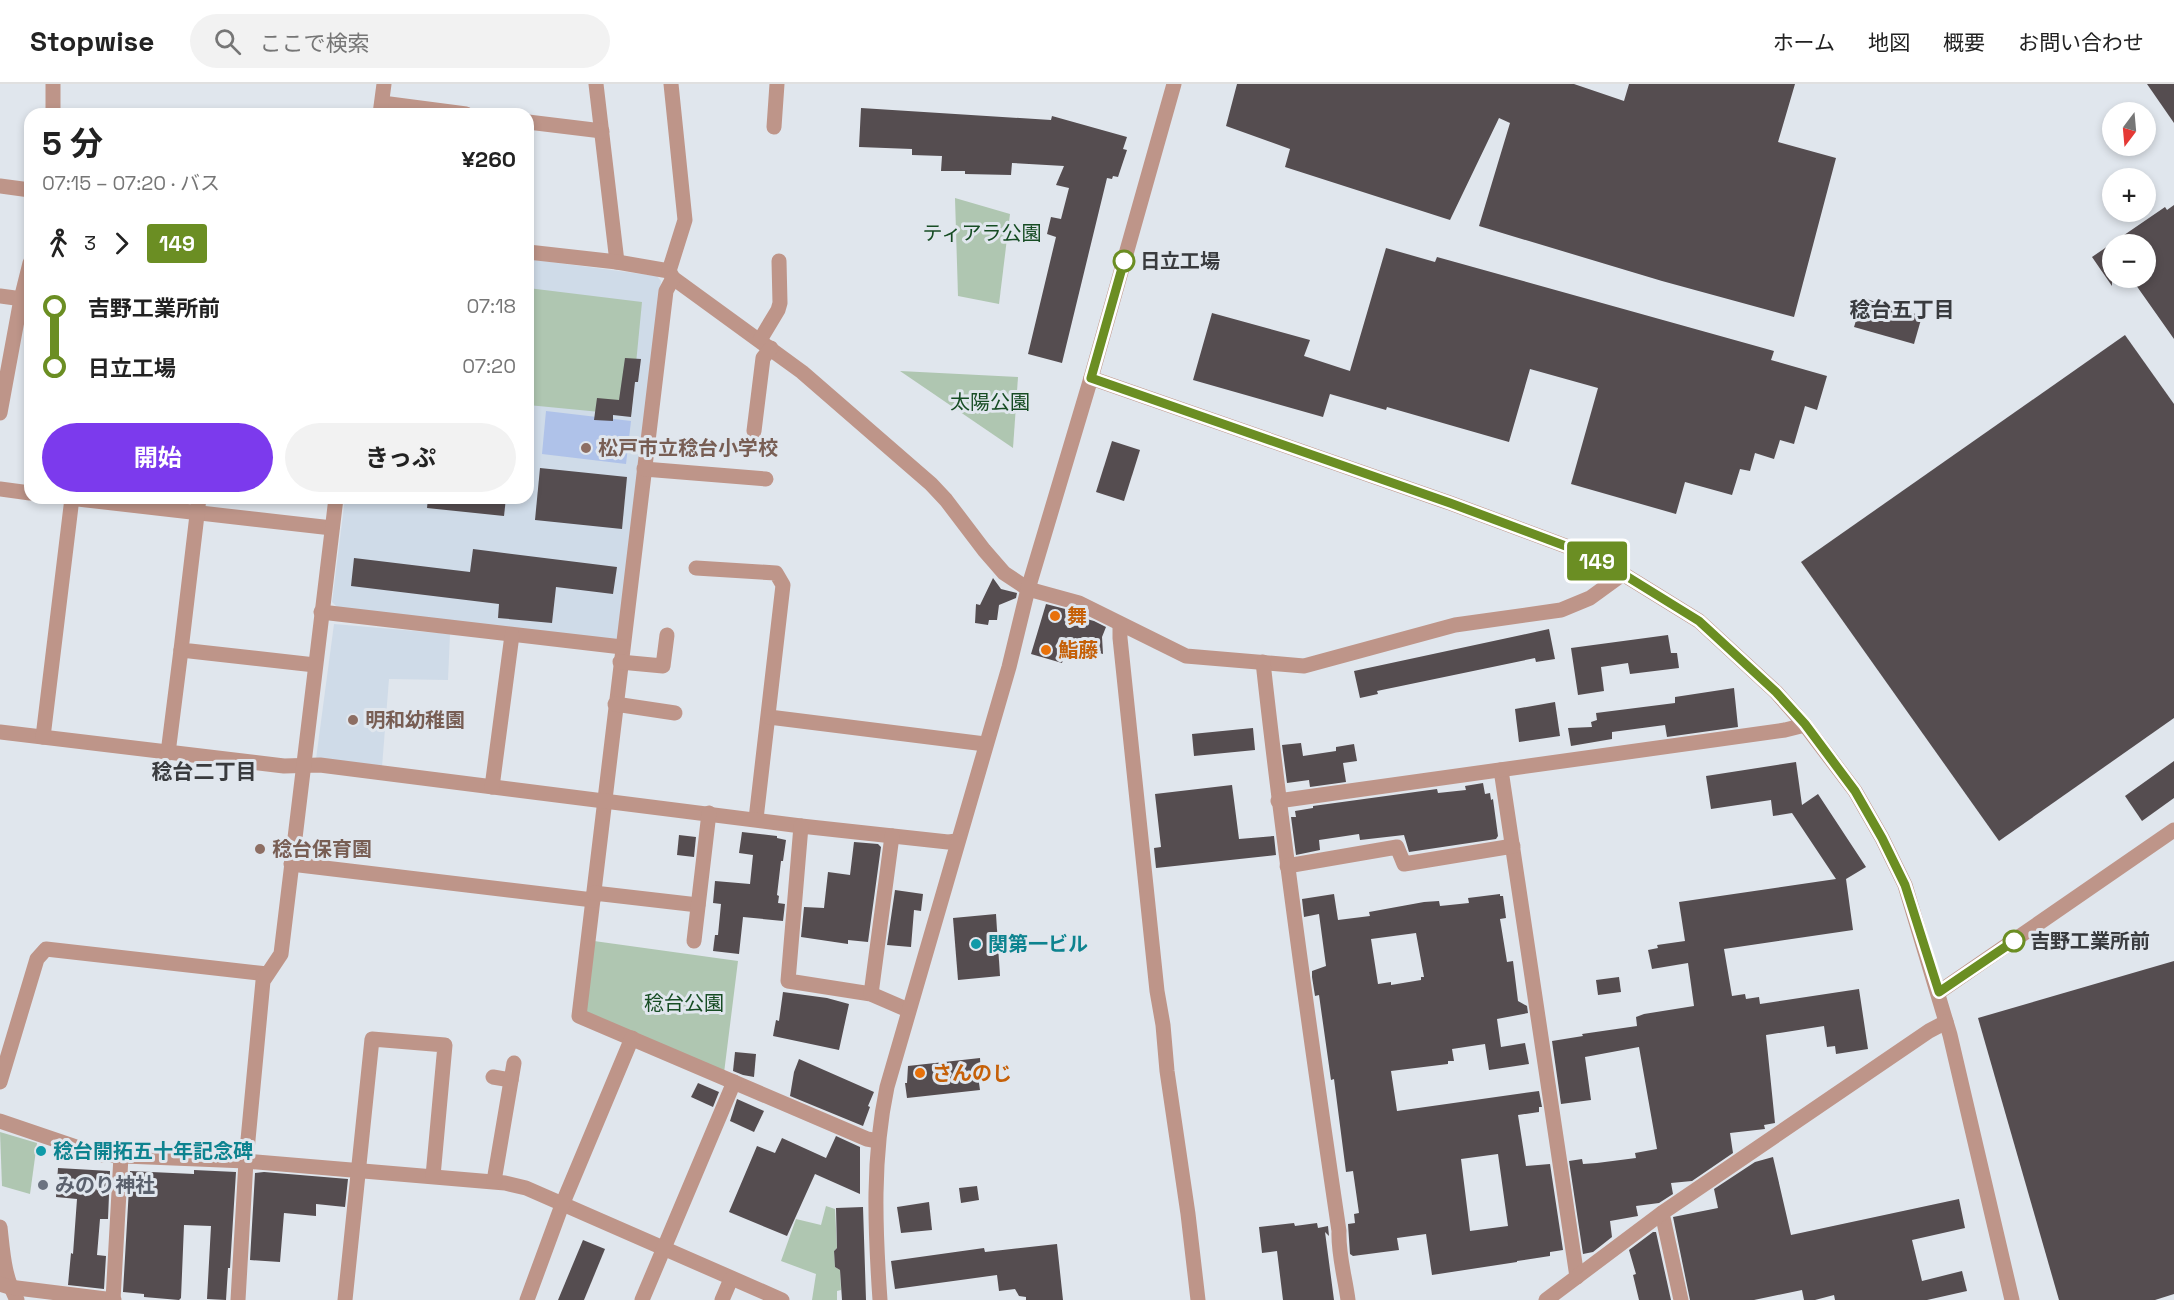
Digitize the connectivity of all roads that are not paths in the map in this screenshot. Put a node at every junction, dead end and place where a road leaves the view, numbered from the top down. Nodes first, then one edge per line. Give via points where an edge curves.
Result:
1 (53, 84) edge
2 (384, 84) edge
3 (596, 84) edge
4 (671, 84) edge
5 (777, 84) edge
6 (1174, 84) edge
7 (53, 108) edge
8 (381, 108) edge
9 (534, 123) edge
10 (774, 127) dead end
11 (602, 131) junction
12 (0, 186) edge
13 (24, 189) edge
14 (534, 253) edge
15 (779, 261) dead end
16 (617, 262) junction
17 (671, 275) junction
18 (0, 297) edge
19 (24, 300) edge
20 (24, 309) edge
21 (765, 344) junction
22 (1091, 378) junction
23 (0, 413) edge
24 (754, 431) dead end
25 (644, 469) junction
26 (766, 479) dead end
27 (0, 489) edge
28 (24, 492) edge
29 (70, 504) edge
30 (180, 504) edge
31 (335, 504) edge
32 (198, 505) edge
33 (332, 528) junction
34 (696, 568) dead end
35 (1623, 574) junction
36 (1028, 589) junction
37 (321, 612) junction
38 (1120, 624) junction
39 (512, 635) junction
40 (667, 635) dead end
41 (181, 650) junction
42 (621, 654) junction
43 (1263, 663) junction
44 (315, 664) junction
45 (615, 705) junction
46 (675, 713) dead end
47 (769, 717) junction
48 (1805, 724) junction
49 (0, 732) edge
50 (43, 737) junction
51 (985, 744) junction
52 (168, 753) junction
53 (302, 766) junction
54 (1501, 770) junction
55 (492, 787) junction
56 (604, 801) junction
57 (1278, 801) junction
58 (709, 813) junction
59 (756, 819) junction
60 (801, 826) junction
61 (2174, 830) edge
62 (892, 836) junction
63 (957, 841) junction
64 (1513, 846) junction
65 (291, 864) junction
66 (1287, 866) junction
67 (593, 897) junction
68 (698, 905) junction
69 (694, 941) dead end
70 (267, 974) junction
71 (1939, 992) junction
72 (871, 994) junction
73 (908, 1010) junction
74 (1946, 1023) junction
75 (632, 1038) junction
76 (514, 1063) dead end
77 (493, 1077) dead end
78 (511, 1080) junction
79 (0, 1082) edge
80 (734, 1082) junction
81 (0, 1121) edge
82 (878, 1141) junction
83 (121, 1156) junction
84 (246, 1161) junction
85 (360, 1170) junction
86 (433, 1176) junction
87 (494, 1181) junction
88 (562, 1205) junction
89 (1662, 1213) junction
90 (0, 1227) edge
91 (663, 1249) junction
92 (1577, 1277) junction
93 (731, 1279) junction
94 (9, 1290) edge
95 (114, 1300) edge
96 (238, 1300) edge
97 (345, 1300) edge
98 (526, 1300) edge
99 (642, 1300) edge
100 (722, 1300) edge
101 (782, 1300) edge
102 (880, 1300) edge
103 (1198, 1300) edge
104 (1348, 1300) edge
105 (1546, 1300) edge
106 (1681, 1300) edge
107 (2012, 1300) edge

1 - 7 street
2 - 8 street
3 - 11 street
4 - 17 street via 685,220
5 - 10 street
6 - 22 street
9 - 11 street
11 - 16 street
12 - 13 street
14 - 16 street
15 - 21 street via 780,303
16 - 17 street
17 - 21 street
17 - 25 street
18 - 19 street
20 - 23 street
21 - 24 street
21 - 36 street via 931,484 1004,573
22 - 35 street via 1461,507 1571,548
22 - 36 street
25 - 26 street
25 - 42 street
27 - 28 street
29 - 50 street
30 - 32 street
31 - 33 street
32 - 33 street
32 - 41 street
33 - 37 street
34 - 47 street via 776,573 783,585
35 - 43 street via 1590,598 1561,610 1455,625 1304,666
35 - 48 street via 1699,621
36 - 38 street via 1078,603
36 - 51 street
37 - 39 street
37 - 44 street
38 - 43 street via 1186,656
38 - 103 street via 1156,991
39 - 42 street
39 - 55 street
40 - 42 street via 663,666
41 - 44 street
41 - 52 street
42 - 45 street
43 - 57 street
44 - 53 street
45 - 46 street
45 - 56 street
47 - 51 street
47 - 59 street
48 - 54 street
48 - 71 street via 1855,791 1882,838 1905,885
49 - 50 street
50 - 52 street
51 - 63 street
52 - 53 street
53 - 55 street
53 - 65 street
54 - 57 street
54 - 64 street
55 - 56 street
56 - 58 street
56 - 67 street
57 - 66 street
58 - 59 street
58 - 68 street
59 - 60 street
60 - 62 street
60 - 72 street via 788,981
61 - 71 street
62 - 63 street
62 - 72 street
63 - 73 street
64 - 66 street via 1404,864 1397,848
64 - 92 street
65 - 67 street
65 - 70 street via 281,954
66 - 104 street
67 - 68 street
67 - 75 street via 579,1016
68 - 69 street
70 - 79 street via 46,949 37,959
70 - 84 street via 263,981
71 - 74 street
72 - 73 street
73 - 82 street via 886,1088
74 - 89 street
74 - 107 street
75 - 80 street
75 - 88 street
76 - 78 street
77 - 78 street
78 - 87 street
80 - 82 street
80 - 91 street
81 - 83 street via 100,1155
82 - 102 street via 875,1205
83 - 84 street
83 - 95 street
84 - 85 street
84 - 96 street
85 - 86 street
85 - 86 street via 372,1039 445,1045
85 - 97 street
86 - 87 street
87 - 88 street via 526,1188
88 - 91 street
88 - 98 street
89 - 92 street
89 - 106 street
90 - 94 street
91 - 93 street
91 - 99 street
92 - 105 street
93 - 100 street
93 - 101 street
94 - 95 street

